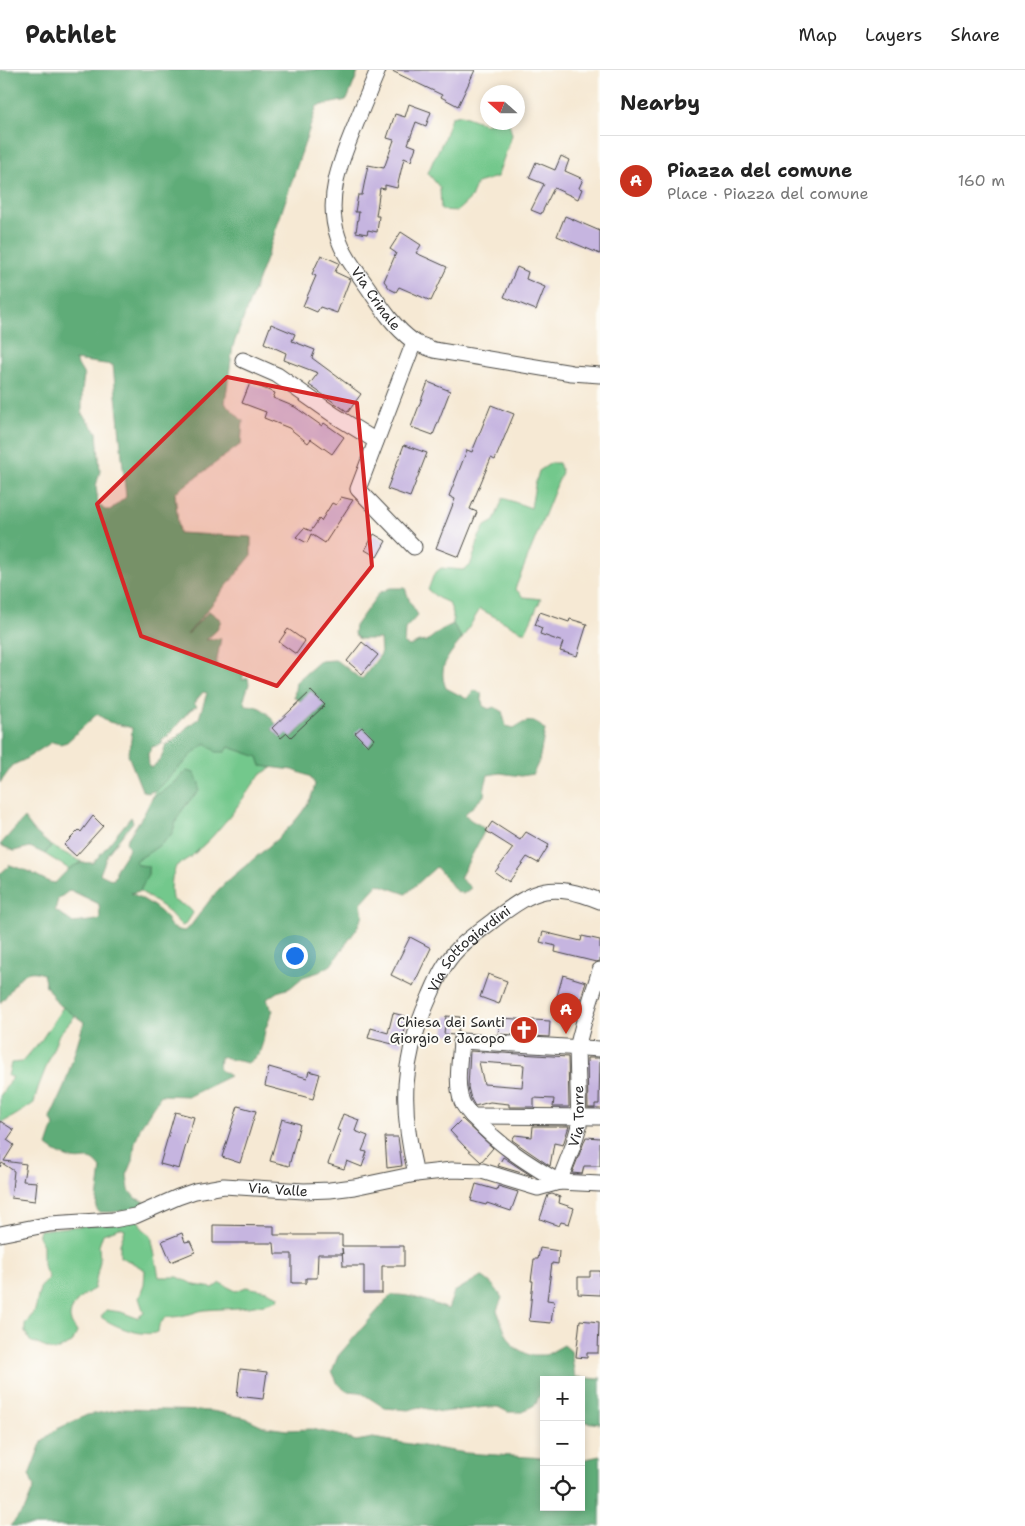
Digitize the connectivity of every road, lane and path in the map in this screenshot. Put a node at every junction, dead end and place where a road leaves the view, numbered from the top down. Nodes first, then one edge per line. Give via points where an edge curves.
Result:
1 (378, 70) edge
2 (414, 342) junction
3 (244, 360) dead end
4 (600, 375) edge
5 (376, 441) junction
6 (414, 546) dead end
7 (600, 901) edge
8 (600, 970) edge
9 (578, 1048) junction
10 (600, 1050) edge
11 (472, 1116) junction
12 (579, 1116) junction
13 (600, 1117) edge
14 (416, 1174) junction
15 (559, 1182) junction
16 (600, 1184) edge
17 (0, 1234) edge

1 - 2 street, Via Crinale via 340,162 335,180 334,221 346,256 390,320
2 - 4 street, Via Crinale via 455,354
2 - 5 street
3 - 5 street via 277,375
5 - 6 street via 358,489
7 - 14 street, Via Sottogiardini via 569,890 543,891 498,917 458,949 445,966 412,1040 407,1067 406,1123
8 - 9 street, Via Torre
9 - 10 street
9 - 11 street via 461,1041 460,1090 462,1101
9 - 12 street, Via Torre
11 - 12 street
11 - 15 street via 500,1144
12 - 13 street
12 - 15 street, Via Torre via 573,1146
14 - 15 street, Via Valle via 482,1171 538,1188
14 - 17 street, Via Valle via 330,1190 208,1188 178,1196 135,1216 50,1224
15 - 16 street, Via Valle

